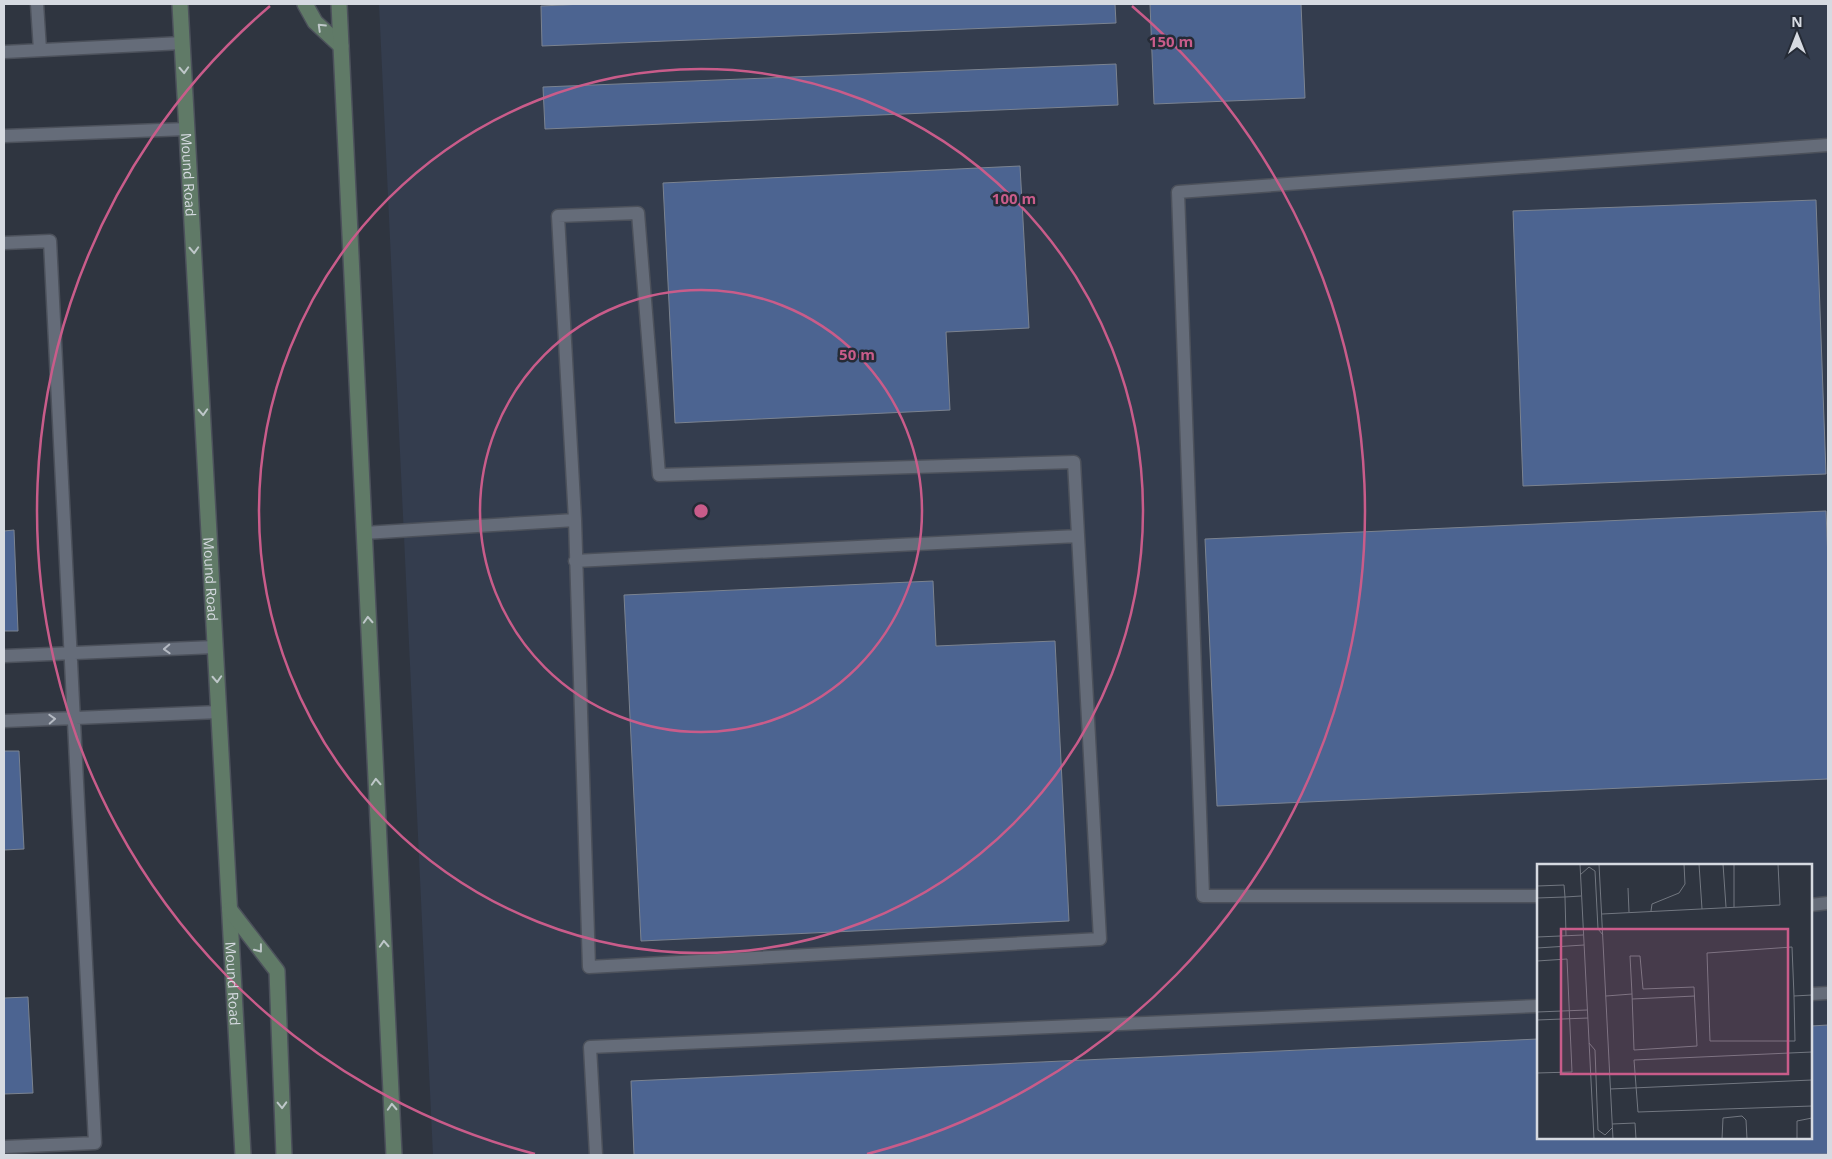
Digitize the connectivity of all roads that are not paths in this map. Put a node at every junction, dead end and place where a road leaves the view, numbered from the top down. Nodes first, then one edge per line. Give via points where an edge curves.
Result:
1 (37, 4) edge
2 (180, 4) edge
3 (305, 4) edge
4 (339, 4) edge
5 (182, 43) junction
6 (341, 46) junction
7 (40, 50) junction
8 (4, 52) edge
9 (187, 129) junction
10 (4, 136) edge
11 (1828, 145) edge
12 (4, 243) edge
13 (575, 520) junction
14 (364, 533) junction
15 (1078, 536) junction
16 (576, 561) junction
17 (215, 647) junction
18 (70, 653) junction
19 (4, 656) edge
20 (219, 712) junction
21 (74, 718) junction
22 (4, 721) edge
23 (1537, 896) edge
24 (1828, 904) edge
25 (1812, 905) edge
26 (230, 910) junction
27 (1828, 993) edge
28 (1812, 994) edge
29 (1537, 1006) edge
30 (4, 1147) edge
31 (243, 1155) edge
32 (284, 1155) edge
33 (394, 1155) edge
34 (596, 1155) edge

1 - 7 lane
2 - 5 main road, Mound Road
6 -> 3 main road via 315,22
4 - 6 main road
5 - 7 lane
5 -> 9 main road, Mound Road
6 - 14 main road
7 - 8 lane
9 - 10 lane
9 -> 17 main road, Mound Road
11 - 23 lane via 1178,192 1203,896
12 - 18 lane via 50,242
13 - 14 lane
13 - 15 lane via 558,216 638,213 659,475 1074,462
13 - 16 lane
33 -> 14 main road
15 - 16 lane
15 - 16 lane via 1100,939 588,967
17 -> 18 lane
17 -> 20 main road, Mound Road
18 - 19 lane
18 - 21 lane
20 - 21 lane
20 - 26 main road, Mound Road
22 -> 21 lane
21 - 30 lane via 95,1143
24 - 25 lane
26 - 31 main road, Mound Road
26 -> 32 main road via 277,971
27 - 28 lane
29 - 34 lane via 590,1047

